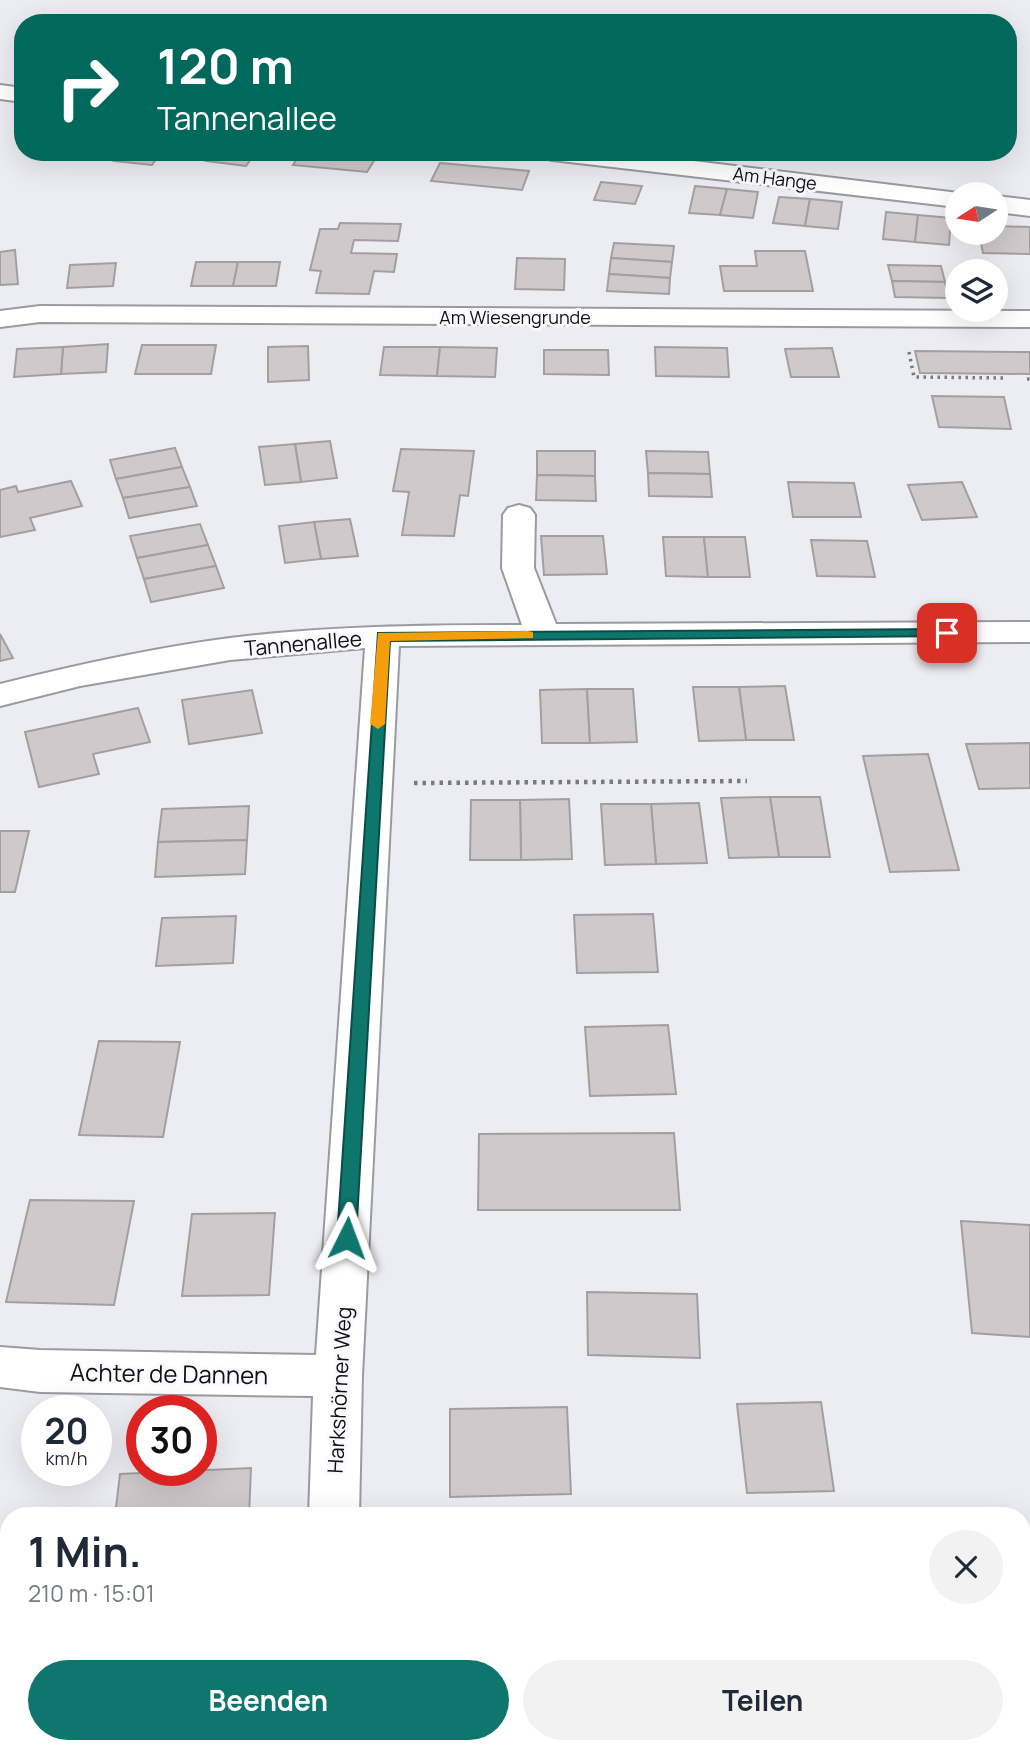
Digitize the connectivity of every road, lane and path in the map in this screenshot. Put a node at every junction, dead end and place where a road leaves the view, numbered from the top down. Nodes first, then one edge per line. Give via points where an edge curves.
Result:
1 (628, 161) edge
2 (945, 199) edge
3 (1008, 205) edge
4 (1030, 208) edge
5 (0, 319) edge
6 (902, 319) junction
7 (1030, 319) edge
8 (1006, 378) dead end
9 (519, 515) dead end
10 (1030, 632) edge
11 (543, 635) junction
12 (383, 636) junction
13 (0, 695) edge
14 (747, 781) dead end
15 (374, 783) junction
16 (0, 1367) edge
17 (338, 1376) junction
18 (334, 1507) edge

1 - 2 street, Am Hange
3 - 4 street
5 - 6 street, Am Wiesengrunde via 40,314
6 - 7 street, Am Wiesengrunde
6 - 8 path via 914,377
9 - 11 street via 518,568
10 - 11 street, Tannenallee
11 - 12 street, Tannenallee
12 - 13 street, Tannenallee via 230,649 79,675
12 - 15 street, Harkshörner Weg
14 - 15 path
15 - 17 street, Harkshörner Weg
16 - 17 street, Achter de Dannen
17 - 18 street, Harkshörner Weg

